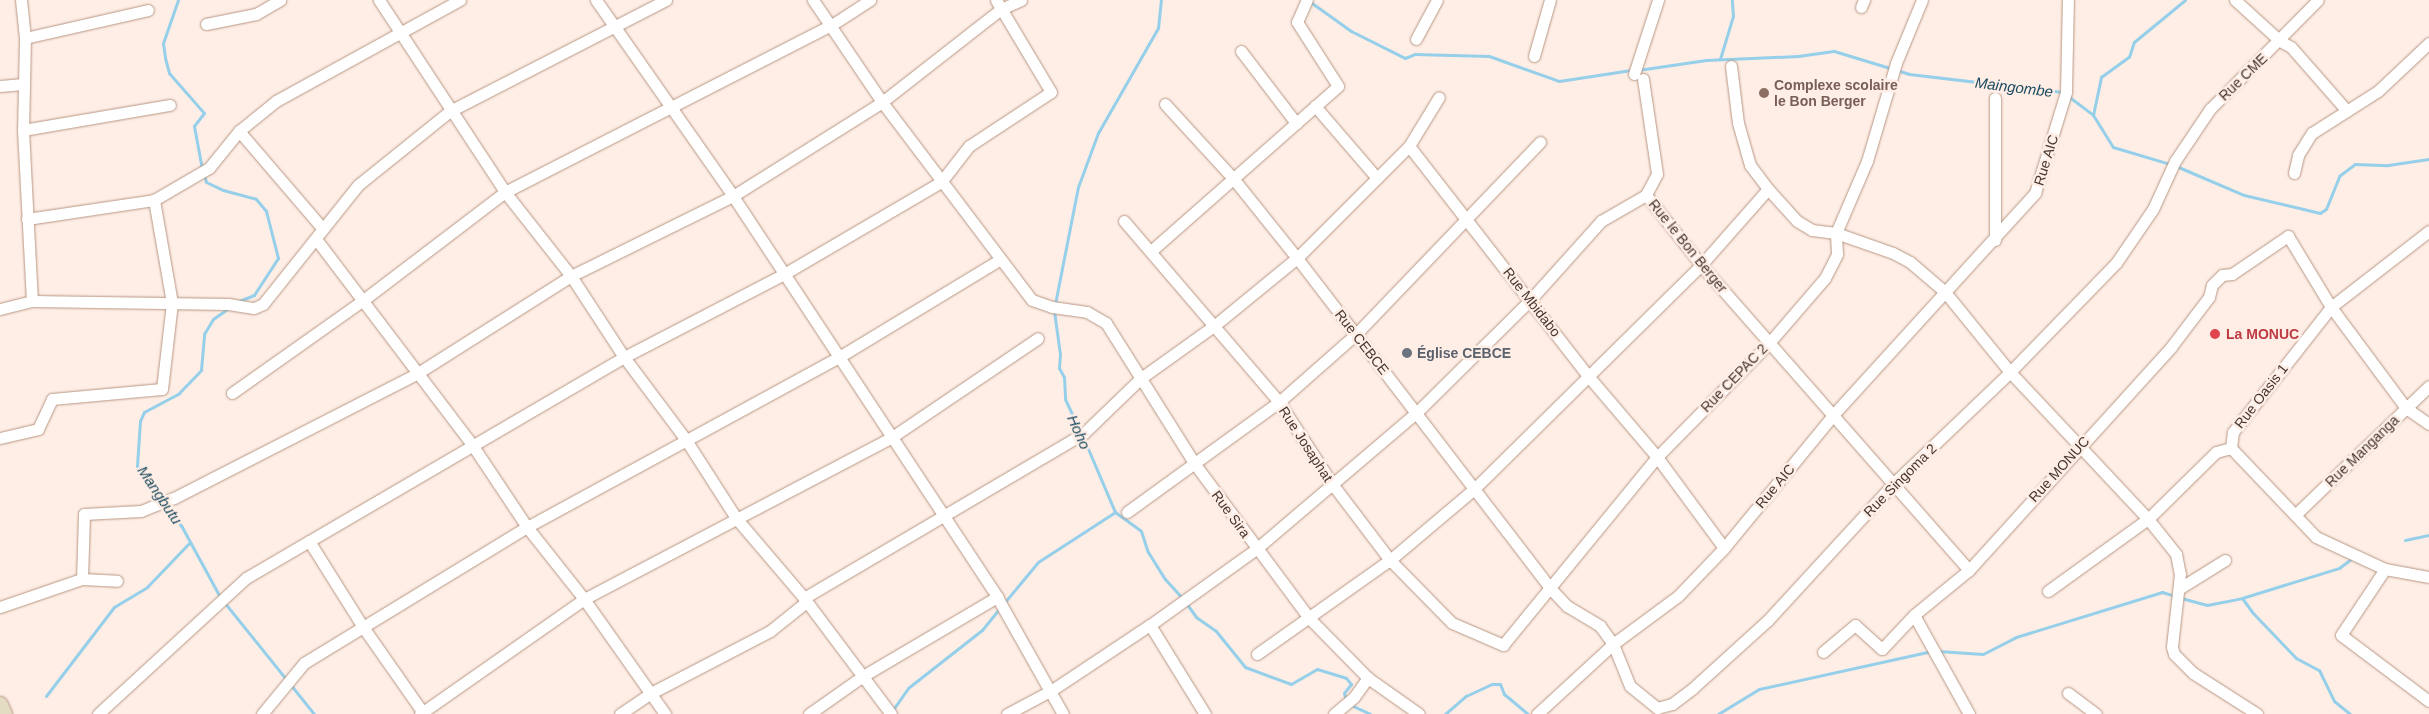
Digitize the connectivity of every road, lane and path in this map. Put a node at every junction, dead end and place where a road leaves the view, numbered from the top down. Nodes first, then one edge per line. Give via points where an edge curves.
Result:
1 (21, 0) edge
2 (280, 0) edge
3 (379, 0) edge
4 (460, 0) edge
5 (596, 0) edge
6 (666, 0) edge
7 (812, 0) edge
8 (870, 0) edge
9 (1021, 0) edge
10 (1437, 0) edge
11 (1550, 0) edge
12 (1922, 0) edge
13 (2068, 0) edge
14 (2235, 0) edge
15 (2318, 0) edge
16 (1653, 1) edge
17 (999, 5) edge
18 (1305, 5) edge
19 (148, 10) dead end
20 (206, 24) dead end
21 (830, 26) junction
22 (616, 28) junction
23 (400, 30) junction
24 (25, 38) junction
25 (1416, 39) dead end
26 (2280, 41) junction
27 (2429, 43) edge
28 (1241, 51) dead end
29 (1534, 56) dead end
30 (1731, 66) dead end
31 (23, 84) junction
32 (0, 86) edge
33 (1439, 97) dead end
34 (1994, 98) dead end
35 (882, 102) junction
36 (1165, 104) dead end
37 (170, 105) dead end
38 (1315, 106) junction
39 (670, 109) junction
40 (2348, 110) junction
41 (450, 111) junction
42 (1296, 123) junction
43 (22, 130) junction
44 (239, 131) junction
45 (1540, 142) dead end
46 (1408, 146) junction
47 (2175, 166) joint
48 (2294, 173) dead end
49 (1232, 177) junction
50 (1377, 178) junction
51 (941, 182) junction
52 (1768, 189) junction
53 (505, 192) junction
54 (1646, 195) junction
55 (733, 196) junction
56 (154, 200) junction
57 (27, 219) junction
58 (1124, 221) dead end
59 (1466, 222) junction
60 (322, 228) junction
61 (2429, 231) edge
62 (1836, 233) junction
63 (316, 239) junction
64 (1995, 240) junction
65 (1151, 251) junction
66 (1297, 258) junction
67 (1000, 260) junction
68 (1701, 265) junction
69 (784, 274) junction
70 (571, 276) junction
71 (1945, 292) junction
72 (1531, 299) junction
73 (362, 300) junction
74 (32, 301) junction
75 (172, 303) junction
76 (2331, 307) junction
77 (0, 309) edge
78 (1215, 325) junction
79 (1356, 334) junction
80 (1038, 338) dead end
81 (1769, 343) junction
82 (624, 357) junction
83 (839, 357) junction
84 (2010, 372) junction
85 (418, 373) junction
86 (1589, 377) junction
87 (1141, 378) junction
88 (2429, 386) edge
89 (232, 393) dead end
90 (1279, 402) junction
91 (2406, 408) junction
92 (1416, 413) junction
93 (1834, 414) junction
94 (2429, 424) edge
95 (892, 437) junction
96 (0, 438) edge
97 (686, 440) junction
98 (473, 446) junction
99 (2078, 448) junction
100 (2231, 448) junction
101 (1657, 457) junction
102 (1194, 463) junction
103 (1894, 483) junction
104 (1334, 486) junction
105 (1474, 489) junction
106 (1126, 512) dead end
107 (2295, 515) junction
108 (736, 518) junction
109 (943, 518) junction
110 (2148, 519) junction
111 (527, 527) junction
112 (309, 541) junction
113 (1724, 548) junction
114 (1256, 549) junction
115 (1390, 560) junction
116 (2225, 560) dead end
117 (2385, 569) junction
118 (1969, 570) junction
119 (2429, 577) edge
120 (82, 579) junction
121 (117, 581) dead end
122 (1550, 588) junction
123 (2048, 591) dead end
124 (2179, 594) junction
125 (997, 597) junction
126 (584, 600) junction
127 (805, 600) junction
128 (0, 607) edge
129 (1914, 615) junction
130 (1309, 618) junction
131 (1150, 625) junction
132 (363, 627) junction
133 (1613, 644) junction
134 (1504, 646) joint
135 (1823, 652) dead end
136 (1257, 654) dead end
137 (863, 676) junction
138 (1368, 678) junction
139 (1052, 690) junction
140 (651, 693) junction
141 (2068, 693) dead end
142 (2429, 701) edge
143 (0, 704) edge
144 (422, 713) edge
145 (1335, 713) edge
146 (4, 714) edge
147 (98, 714) edge
148 (262, 714) edge
149 (620, 714) edge
150 (665, 714) edge
151 (809, 714) edge
152 (891, 714) edge
153 (1007, 714) edge
154 (1063, 714) edge
155 (1205, 714) edge
156 (1419, 714) edge
157 (1538, 714) edge
158 (1969, 714) edge
159 (2096, 714) edge
160 (2257, 714) edge

1 - 24 street
2 - 20 street via 256,14
3 - 23 street
4 - 23 street
5 - 22 street
6 - 22 street
7 - 21 street, Rue Sira
8 - 21 street
9 - 17 street
10 - 25 street
11 - 29 street
12 - 62 street, Rue CEPAC 2 via 1895,68 1867,161
13 - 64 street, Rue AIC via 2066,94 2035,192
14 - 26 street
15 - 26 street, Rue CME
16 - 54 street, Rue le Bon Berger via 1638,73 1657,174
17 - 35 street
17 - 51 street via 1051,92 969,146
18 - 38 street via 1296,22 1338,86
19 - 24 street
21 - 35 street, Rue Sira
21 - 39 street
22 - 39 street
22 - 41 street
23 - 41 street
23 - 44 street via 276,101
24 - 31 street
26 - 40 street via 2291,47
26 - 47 street, Rue CME via 2210,109
27 - 40 street via 2378,91
28 - 42 street
30 - 52 street via 1738,123 1750,165
31 - 32 street
31 - 43 street
33 - 46 street
34 - 64 street
35 - 51 street, Rue Sira
35 - 55 street
36 - 49 street, Rue CEBCE
37 - 43 street
38 - 42 street
38 - 50 street
39 - 53 street
39 - 55 street
40 - 48 street via 2312,133 2298,155
41 - 53 street
41 - 60 street via 358,185
42 - 49 street
43 - 57 street
44 - 56 street via 205,171
44 - 60 street
45 - 59 street
46 - 50 street
46 - 59 street, Rue Mbidabo
47 - 84 street, Rue Singoma 2 via 2153,209 2116,263
49 - 65 street
49 - 66 street, Rue CEBCE
50 - 66 street
51 - 67 street, Rue Sira
51 - 69 street
52 - 62 street via 1797,221 1812,230
52 - 68 street
53 - 70 street
53 - 73 street
54 - 68 street, Rue le Bon Berger
54 - 72 street via 1601,220
55 - 69 street
55 - 70 street
56 - 57 street
56 - 75 street
57 - 74 street
58 - 65 street, Rue Josaphat
59 - 72 street, Rue Mbidabo
59 - 79 street
60 - 63 street
61 - 76 street, Rue Oasis 1
62 - 71 street via 1910,262
62 - 81 street, Rue CEPAC 2 via 1837,254 1825,278
63 - 73 street
63 - 75 street via 263,304 254,308
64 - 71 street, Rue AIC
65 - 78 street, Rue Josaphat
66 - 78 street
66 - 79 street, Rue CEBCE
67 - 83 street
67 - 87 street, Rue Sira via 1032,300 1088,312 1106,323
68 - 81 street, Rue le Bon Berger
68 - 86 street
69 - 82 street
69 - 83 street
70 - 82 street
70 - 85 street
71 - 84 street
71 - 93 street, Rue AIC
72 - 86 street, Rue Mbidabo
72 - 92 street
73 - 85 street
73 - 89 street
74 - 75 street
74 - 77 street
75 - 96 street via 162,389 52,399 38,429
76 - 91 street
76 - 99 street, Rue MONUC via 2288,236 2232,274 2222,275 2212,285 2209,297 2171,347
76 - 100 street, Rue Oasis 1 via 2233,432
78 - 87 street
78 - 90 street, Rue Josaphat
79 - 90 street
79 - 92 street, Rue CEBCE
80 - 95 street
81 - 93 street, Rue le Bon Berger
81 - 101 street, Rue CEPAC 2
82 - 97 street
82 - 98 street
83 - 95 street
83 - 97 street
84 - 99 street
84 - 103 street, Rue Singoma 2
85 - 98 street
85 - 120 street via 141,512 84,514
86 - 101 street, Rue Mbidabo
86 - 105 street
87 - 102 street, Rue Sira
87 - 109 street via 1081,435
88 - 91 street, Rue Manganga
90 - 102 street
90 - 104 street, Rue Josaphat
91 - 94 street
91 - 107 street, Rue Manganga
92 - 104 street
92 - 105 street, Rue CEBCE
93 - 103 street, Rue le Bon Berger
93 - 113 street, Rue AIC
95 - 108 street
95 - 109 street
97 - 108 street
97 - 111 street
98 - 111 street
98 - 112 street
99 - 110 street
99 - 118 street, Rue MONUC
100 - 107 street
100 - 110 street via 2216,452
101 - 113 street, Rue Mbidabo
101 - 122 street, Rue CEPAC 2
102 - 106 street
102 - 114 street, Rue Sira
103 - 118 street, Rue le Bon Berger
103 - 133 street, Rue Singoma 2 via 1768,620 1672,704 1657,708 1630,686
104 - 114 street
104 - 115 street, Rue Josaphat
105 - 115 street
105 - 122 street, Rue CEBCE
107 - 117 street via 2316,537
108 - 126 street
108 - 127 street
109 - 125 street
109 - 127 street
110 - 123 street
110 - 124 street via 2176,554
111 - 126 street
111 - 132 street
112 - 132 street
112 - 147 street via 246,578
113 - 133 street, Rue AIC via 1678,596
114 - 130 street, Rue Sira
114 - 131 street
115 - 130 street
115 - 134 street, Rue Josaphat via 1452,623
116 - 124 street
117 - 119 street
117 - 142 street via 2341,634
118 - 129 street, Rue MONUC
120 - 121 street
120 - 128 street
122 - 133 street, Rue CEBCE via 1567,606 1600,626
122 - 134 street, Rue CEPAC 2
124 - 160 street via 2172,647 2174,654 2194,673
125 - 137 street
125 - 139 street
126 - 140 street
126 - 144 street
127 - 137 street
127 - 140 street via 770,631
129 - 135 street, Rue MONUC via 1882,649 1855,625
129 - 158 street
130 - 136 street
130 - 138 street, Rue Sira
131 - 139 street
131 - 155 street
132 - 144 street
132 - 148 street via 304,663
133 - 157 street, Rue AIC
137 - 151 street
137 - 152 street
138 - 145 street via 1354,697
138 - 156 street, Rue Sira
139 - 153 street
139 - 154 street
140 - 149 street
140 - 150 street
141 - 159 street
143 - 146 street

